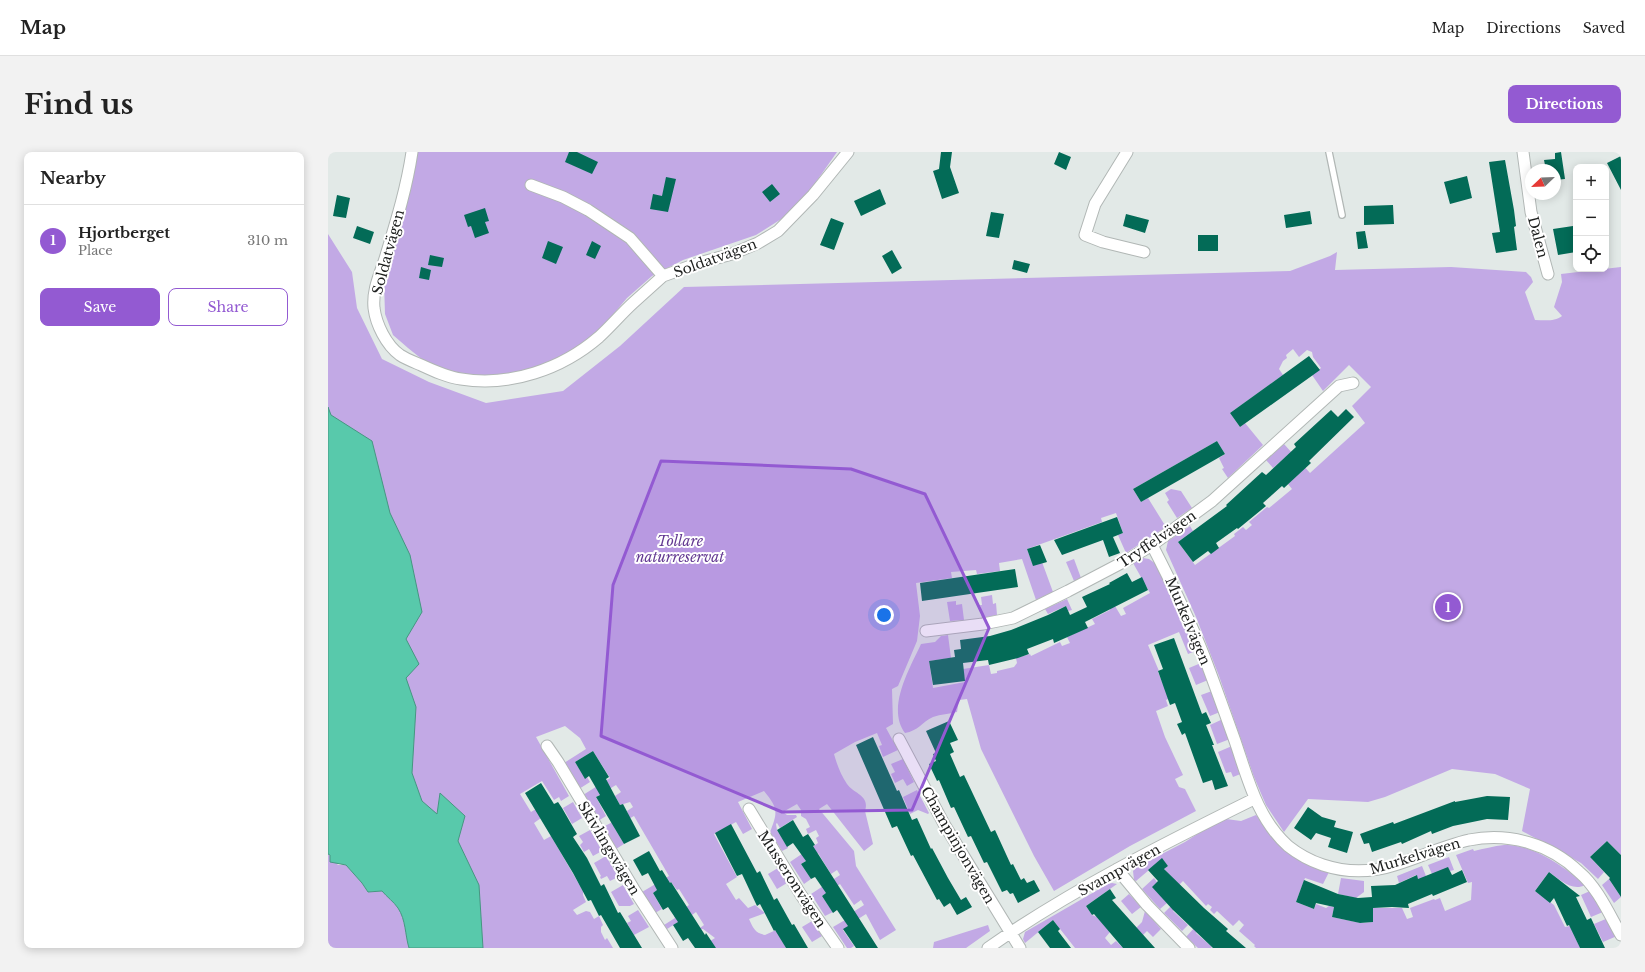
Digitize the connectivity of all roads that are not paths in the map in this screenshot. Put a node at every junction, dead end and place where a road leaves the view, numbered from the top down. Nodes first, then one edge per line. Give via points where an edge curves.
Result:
1 (412, 152) edge
2 (848, 152) edge
3 (1127, 152) edge
4 (1329, 152) edge
5 (1523, 152) edge
6 (531, 185) dead end
7 (1342, 215) dead end
8 (1144, 252) dead end
9 (1548, 274) dead end
10 (663, 276) junction
11 (1353, 383) dead end
12 (1152, 545) junction
13 (926, 631) dead end
14 (900, 739) dead end
15 (547, 746) dead end
16 (1254, 799) junction
17 (749, 809) dead end
18 (1117, 869) junction
19 (1010, 933) junction
20 (1621, 935) edge
21 (672, 948) edge
22 (838, 948) edge
23 (988, 948) edge
24 (1020, 948) edge
25 (1189, 948) edge

1 - 10 street, Soldatvägen via 400,211 375,291 374,308 386,340 405,357 438,373 461,379 502,380 527,376 549,368 599,337
2 - 10 street, Soldatvägen via 813,195 778,231 732,254
3 - 8 street via 1095,204 1085,235
4 - 7 lane
5 - 9 street, Dalen via 1531,212
6 - 10 street, Soldatvägen via 588,210 630,238
11 - 12 street, Tryffelvägen via 1339,386 1212,501
12 - 13 street, Tryffelvägen via 1013,618
12 - 16 street, Murkelvägen via 1191,623
14 - 19 street, Champinjonvägen via 944,824
15 - 21 street, Skivlingsvägen
16 - 18 street, Svampvägen
16 - 20 street, Murkelvägen via 1268,824 1288,846 1316,862 1350,871 1367,872 1386,868 1454,844 1486,838 1506,837 1540,847 1553,852 1580,872 1592,886
17 - 22 street, Musseronvägen via 801,895
18 - 19 street, Svampvägen
18 - 25 street via 1147,905
19 - 23 street, Svampvägen
19 - 24 street, Champinjonvägen

